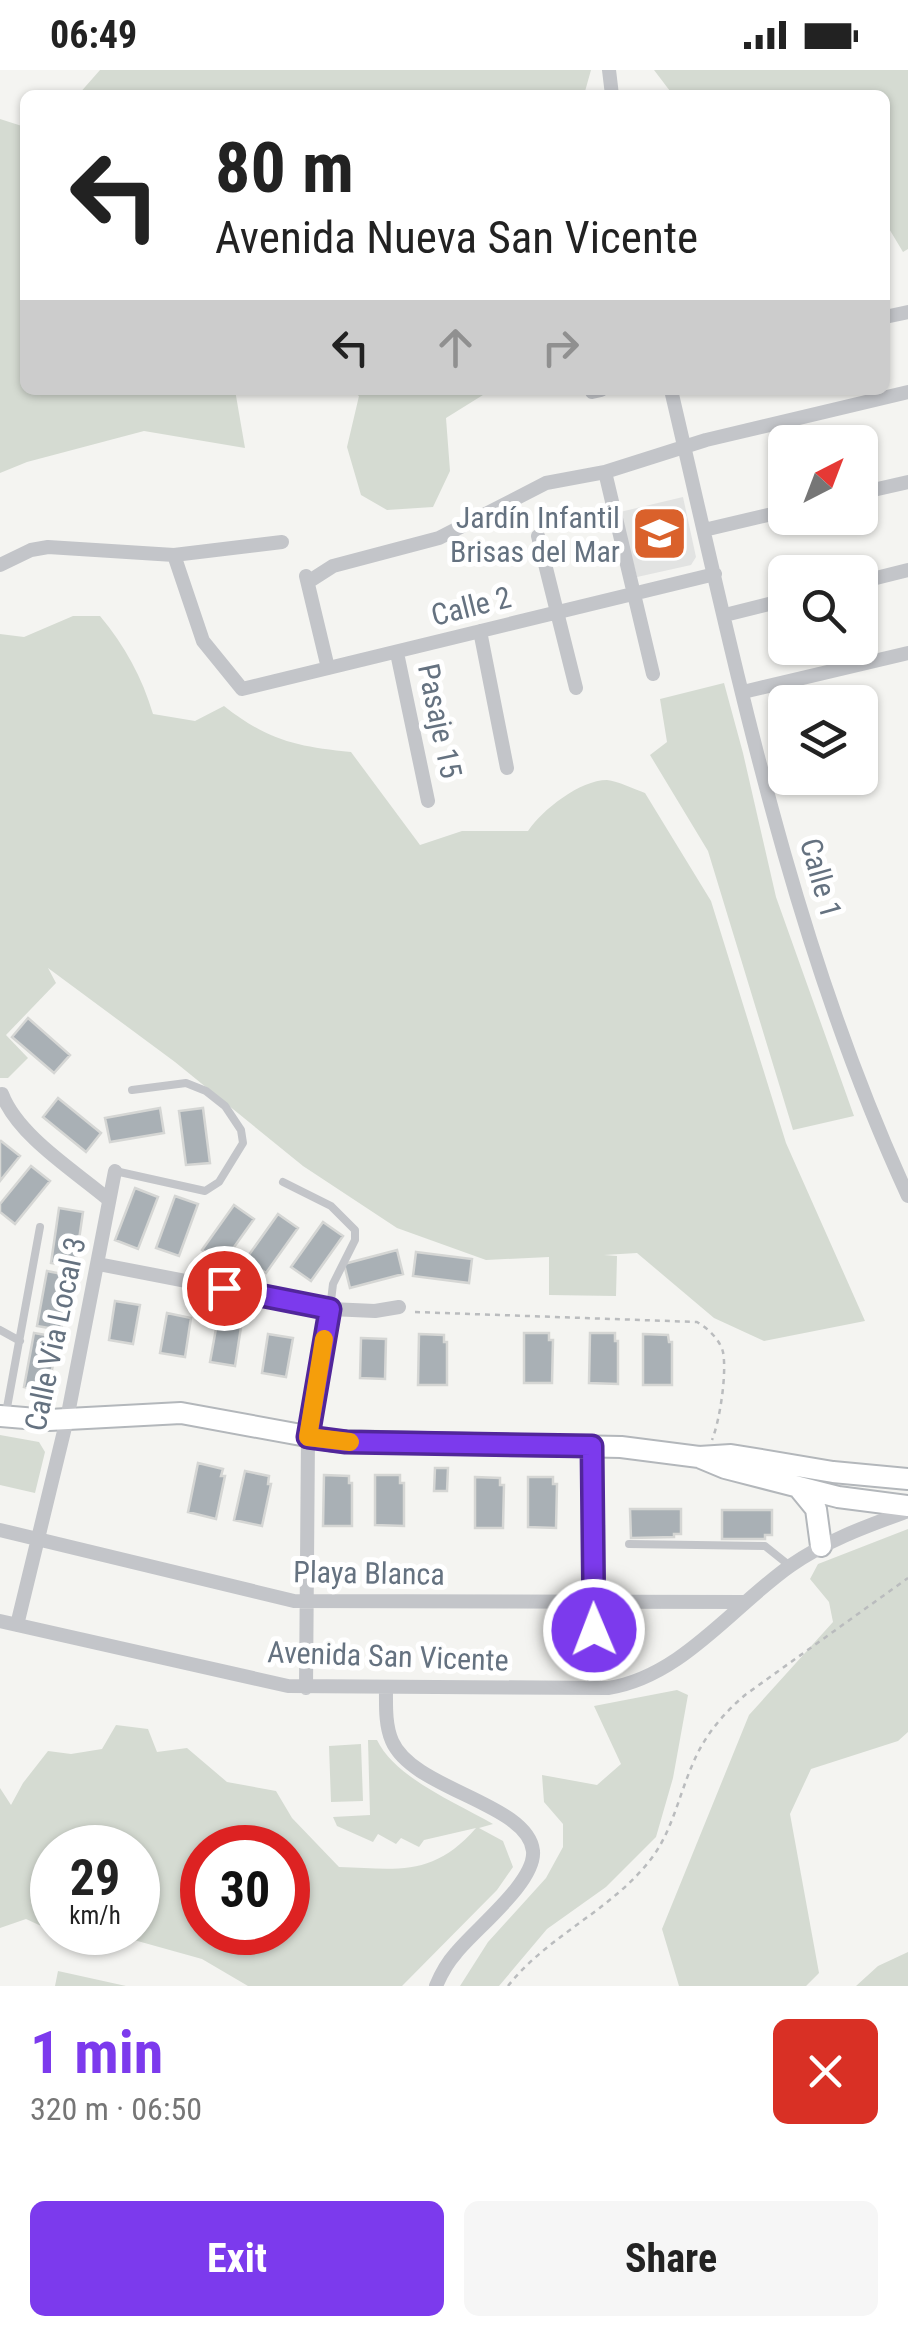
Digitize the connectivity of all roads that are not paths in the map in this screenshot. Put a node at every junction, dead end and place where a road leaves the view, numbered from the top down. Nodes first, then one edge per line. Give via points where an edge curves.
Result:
1 (908, 392) edge
2 (672, 395) edge
3 (685, 448) junction
4 (605, 472) junction
5 (908, 482) edge
6 (878, 489) edge
7 (768, 515) edge
8 (704, 530) junction
9 (538, 536) dead end
10 (282, 542) dead end
11 (174, 555) junction
12 (0, 565) edge
13 (908, 570) edge
14 (715, 574) junction
15 (878, 578) edge
16 (633, 594) junction
17 (768, 604) edge
18 (557, 613) junction
19 (724, 615) junction
20 (480, 631) junction
21 (398, 653) junction
22 (908, 653) edge
23 (328, 668) junction
24 (652, 674) dead end
25 (576, 688) dead end
26 (743, 692) junction
27 (507, 768) dead end
28 (428, 801) dead end
29 (132, 1090) dead end
30 (2, 1094) edge
31 (114, 1171) joint
32 (284, 1182) dead end
33 (908, 1196) edge
34 (110, 1200) junction
35 (40, 1227) dead end
36 (98, 1264) junction
37 (400, 1307) road end
38 (330, 1309) junction
39 (0, 1330) edge
40 (20, 1341) junction
41 (2, 1417) edge
42 (66, 1419) junction
43 (308, 1437) junction
44 (592, 1446) junction
45 (700, 1457) junction
46 (908, 1479) edge
47 (797, 1486) junction
48 (908, 1508) edge
49 (0, 1530) edge
50 (38, 1539) junction
51 (629, 1544) dead end
52 (820, 1546) junction
53 (790, 1566) junction
54 (593, 1601) junction
55 (305, 1602) junction
56 (745, 1602) junction
57 (0, 1620) edge
58 (16, 1625) junction
59 (306, 1688) junction
60 (386, 1688) junction
61 (594, 1688) junction
62 (436, 1986) edge

1 - 3 street
2 - 3 street, Calle 1
3 - 4 street
3 - 8 street, Calle 1
4 - 16 street
4 - 23 street via 546,482 440,538 306,577
5 - 6 street
7 - 8 street
8 - 14 street, Calle 1
9 - 18 street
10 - 11 street
11 - 12 street via 48,547
11 - 23 street, Calle 2 via 203,640 242,690
13 - 15 street
14 - 16 street, Calle 2
14 - 19 street, Calle 1
16 - 18 street, Calle 2
16 - 24 street
17 - 19 street
18 - 20 street, Calle 2
18 - 25 street
19 - 26 street, Calle 1
20 - 21 street, Calle 2
20 - 27 street
21 - 23 street, Calle 2
21 - 28 street, Pasaje 15
22 - 26 street
26 - 33 street, Calle 1 via 824,986
29 - 31 lane via 186,1083 206,1091 225,1106 243,1144 220,1182 205,1190
30 - 34 street via 25,1130
31 - 34 street, Calle Via Local 3
32 - 38 lane via 331,1206 355,1230
34 - 36 street, Calle Via Local 3
35 - 40 lane
36 - 38 street
36 - 42 street, Calle Via Local 3
37 - 38 street
38 - 43 street
39 - 40 lane
40 - 41 lane
41 - 42 street
42 - 43 street via 181,1413
42 - 50 street, Calle Via Local 3
43 - 44 street
43 - 55 street
44 - 45 street
44 - 54 street
45 - 46 street via 731,1454
45 - 47 street
47 - 48 street
47 - 52 street via 816,1509
48 - 52 street, Avenida San Vicente
49 - 50 street, Playa Blanca
50 - 55 street, Playa Blanca
50 - 58 street, Calle Via Local 3
51 - 53 lane via 765,1546
52 - 53 street, Avenida San Vicente
53 - 56 street, Avenida San Vicente
54 - 55 street, Playa Blanca
54 - 56 street, Playa Blanca
54 - 61 street
55 - 59 street
56 - 61 street, Avenida San Vicente via 650,1676
57 - 58 street, Avenida San Vicente
58 - 59 street, Avenida San Vicente
59 - 60 street, Avenida San Vicente
60 - 61 street, Avenida San Vicente
60 - 62 street via 389,1733 403,1758 514,1822 533,1850 526,1876 456,1952

